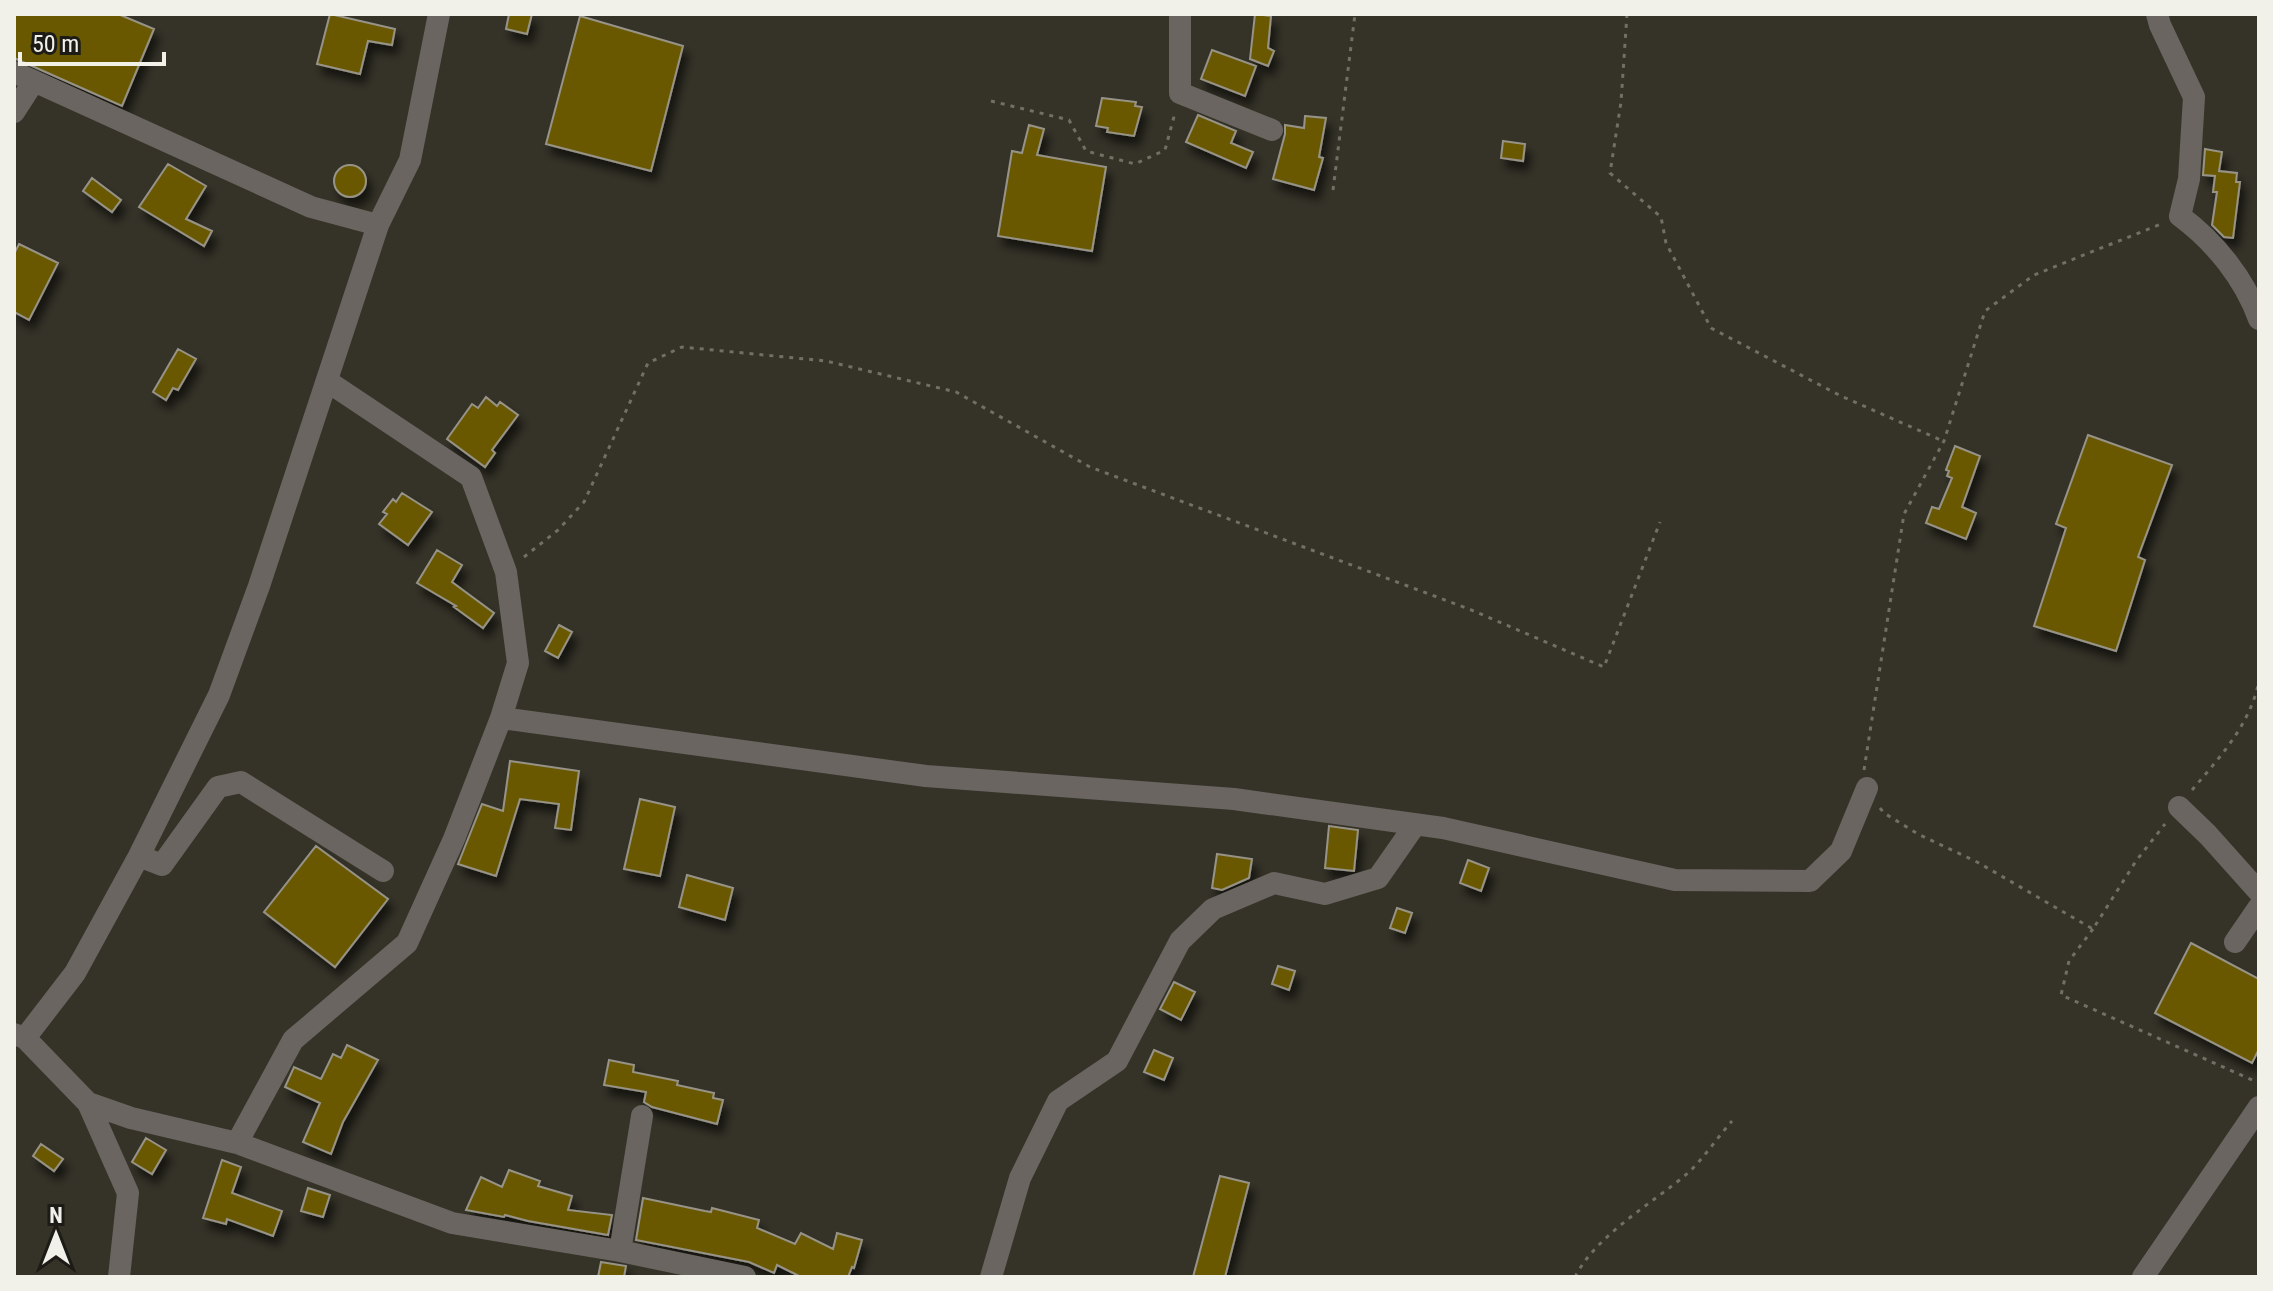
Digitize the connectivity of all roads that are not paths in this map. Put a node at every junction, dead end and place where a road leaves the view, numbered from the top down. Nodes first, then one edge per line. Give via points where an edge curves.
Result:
1 (439, 14) edge
2 (1180, 14) edge
3 (2157, 14) edge
4 (24, 76) edge
5 (14, 112) edge
6 (1272, 130) dead end
7 (378, 225) junction
8 (2259, 319) edge
9 (327, 381) junction
10 (501, 718) junction
11 (1867, 788) road end
12 (2179, 807) road end
13 (1415, 825) junction
14 (139, 856) junction
15 (383, 871) dead end
16 (2259, 892) edge
17 (2259, 907) edge
18 (2235, 942) dead end
19 (20, 1036) edge
20 (88, 1103) junction
21 (2259, 1107) edge
22 (642, 1116) dead end
23 (237, 1143) junction
24 (620, 1251) junction
25 (119, 1277) edge
26 (745, 1277) edge
27 (991, 1277) edge
28 (2143, 1277) edge

1 - 7 street via 410,160
2 - 6 street via 1180,93
3 - 8 street via 2194,97 2189,179 2180,216 2204,234 2232,268
4 - 5 street
4 - 7 street via 311,207
7 - 9 street
9 - 10 street via 471,477 506,572 518,663
9 - 14 street via 219,695
10 - 13 street via 926,776 1234,799
10 - 23 street via 407,943 293,1040
11 - 13 street via 1841,851 1810,881 1675,880
12 - 16 street
13 - 27 street via 1378,878 1325,894 1274,883 1213,909 1180,941 1117,1061 1058,1101 1020,1178
14 - 15 street via 162,865 218,787 241,782
14 - 19 street via 75,973
17 - 18 street
19 - 20 street
20 - 23 street
20 - 25 street via 128,1193
21 - 28 street
22 - 24 street
23 - 24 street via 452,1223
24 - 26 street

